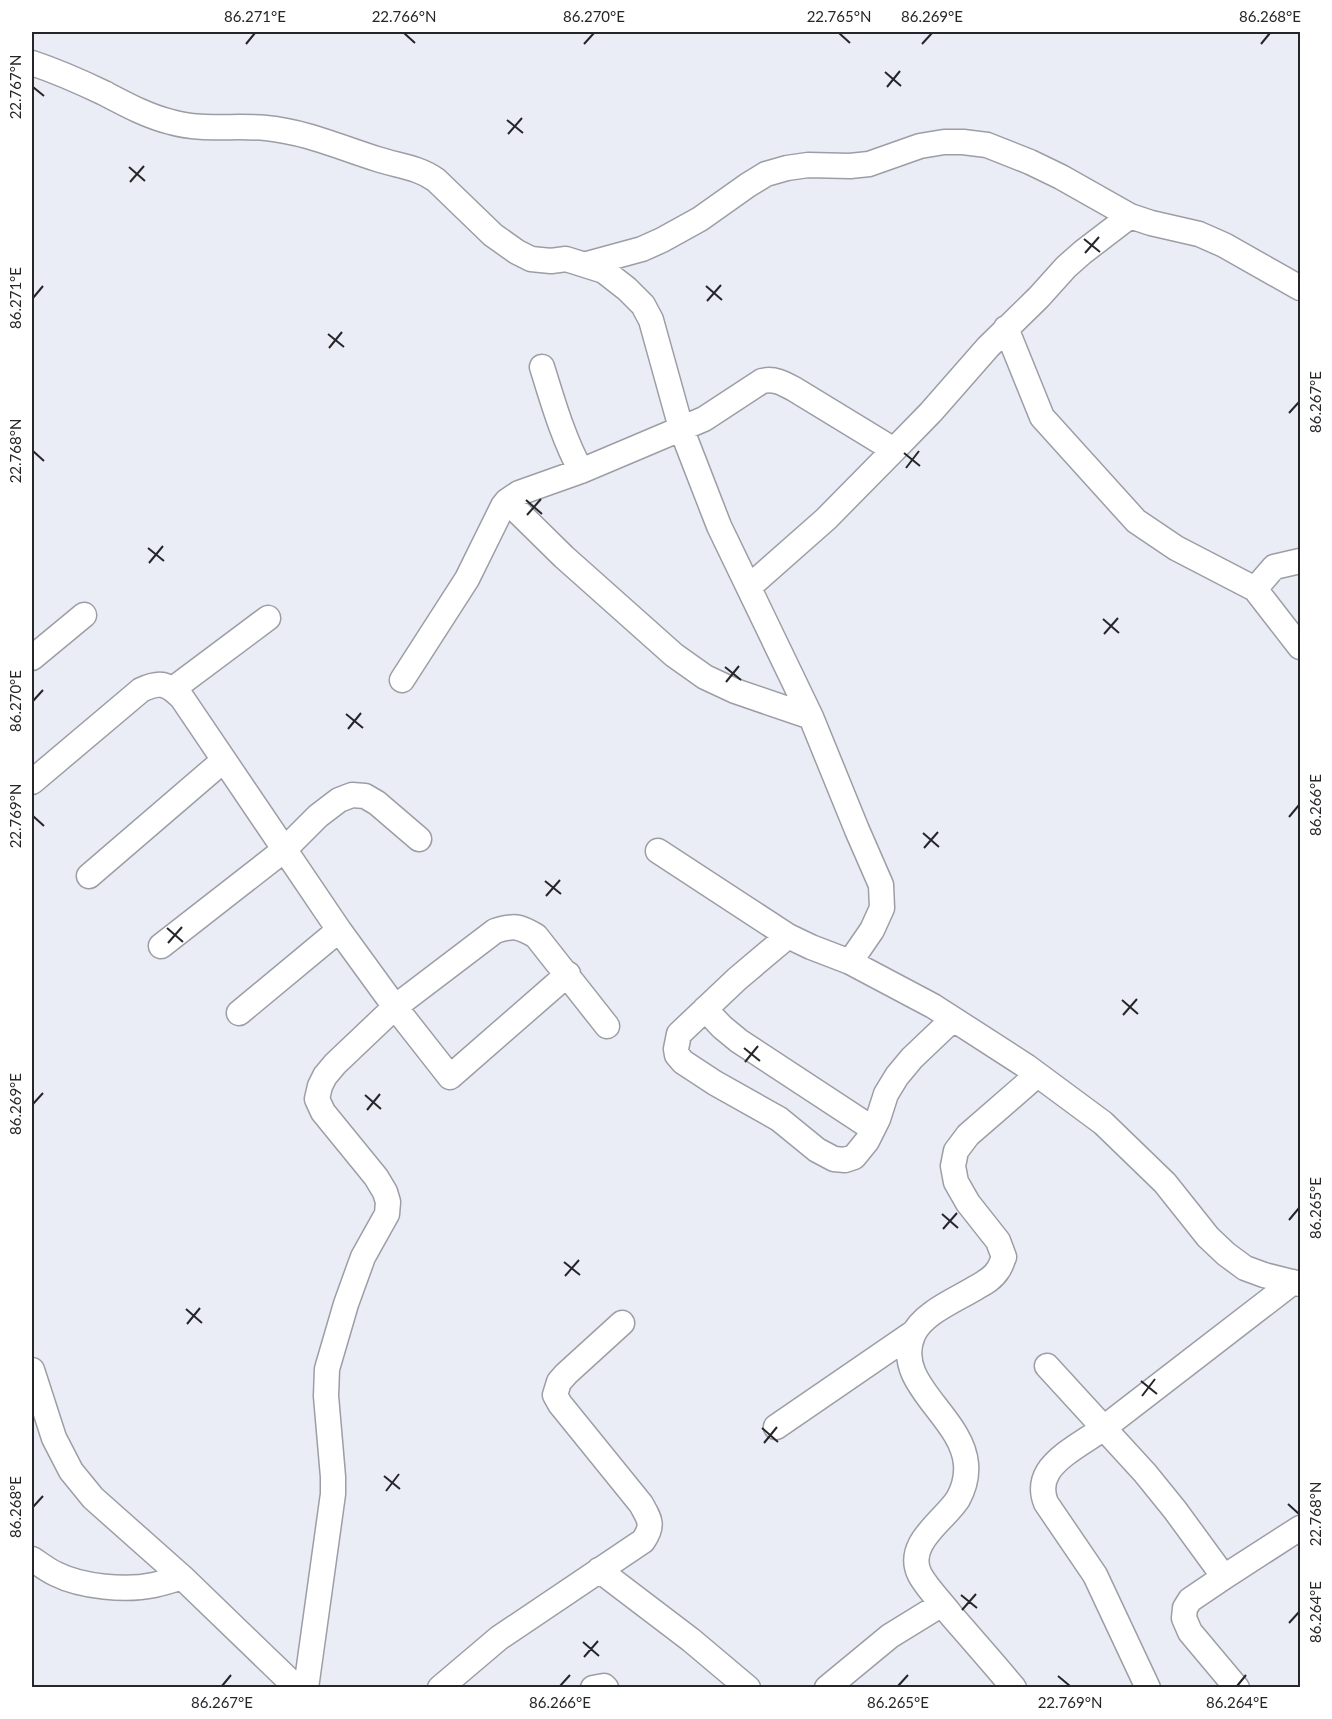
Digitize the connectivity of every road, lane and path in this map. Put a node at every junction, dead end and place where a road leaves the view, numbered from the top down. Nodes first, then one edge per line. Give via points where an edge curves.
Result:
1 (32, 63) edge
2 (1130, 216) junction
3 (586, 264) junction
4 (1300, 288) edge
5 (1006, 328) junction
6 (542, 367) dead end
7 (681, 428) junction
8 (894, 450) junction
9 (581, 471) junction
10 (507, 501) junction
11 (1300, 561) edge
12 (749, 586) junction
13 (1255, 589) junction
14 (84, 615) dead end
15 (268, 618) dead end
16 (1300, 647) edge
17 (32, 658) edge
18 (402, 680) dead end
19 (173, 689) junction
20 (811, 717) junction
21 (224, 760) junction
22 (32, 782) edge
23 (419, 839) dead end
24 (284, 850) junction
25 (658, 851) dead end
26 (88, 876) dead end
27 (339, 930) junction
28 (788, 936) junction
29 (161, 946) dead end
30 (850, 962) junction
31 (568, 974) junction
32 (395, 1007) junction
33 (705, 1009) junction
34 (239, 1013) dead end
35 (953, 1019) junction
36 (608, 1026) dead end
37 (1037, 1075) junction
38 (873, 1129) junction
39 (1297, 1283) edge
40 (622, 1323) dead end
41 (913, 1333) junction
42 (1047, 1366) dead end
43 (32, 1370) edge
44 (776, 1426) dead end
45 (1102, 1428) junction
46 (1300, 1528) edge
47 (32, 1559) edge
48 (599, 1570) junction
49 (182, 1577) junction
50 (1224, 1577) junction
51 (942, 1604) junction
52 (297, 1688) edge
53 (306, 1688) edge
54 (440, 1688) edge
55 (592, 1688) edge
56 (606, 1688) edge
57 (748, 1688) edge
58 (827, 1688) edge
59 (1014, 1688) edge
60 (1148, 1688) edge
61 (1237, 1688) edge

1 - 3 street via 169,122 196,128 294,132 414,168 436,180 493,235 517,252 531,259 566,259
2 - 3 street via 1061,177 987,145 944,142 869,164 808,165 766,174 662,240
2 - 4 street via 1224,244
2 - 5 street via 1066,267
3 - 7 street via 604,271 643,305 657,336
5 - 8 street
5 - 13 street via 1042,417 1136,522 1176,548
6 - 9 street via 569,450
7 - 8 street via 704,419 770,379 794,389
7 - 9 street
7 - 12 street via 719,526
8 - 12 street via 826,519
9 - 10 street
10 - 18 street via 468,579
10 - 20 street via 675,656 705,677 735,691
11 - 13 street via 1274,567
12 - 20 street
13 - 16 street
14 - 17 street
15 - 19 street
19 - 21 street
19 - 22 street via 164,684 141,690
20 - 30 street via 881,885 882,908
21 - 24 street
21 - 26 street
23 - 24 street via 377,803 365,796 352,795 318,816
24 - 27 street
24 - 29 street
25 - 28 street
27 - 32 street
27 - 34 street
28 - 30 street
28 - 33 street
30 - 35 street
31 - 32 street via 536,936 522,927 509,926 495,932
31 - 32 street via 450,1077
31 - 36 street
32 - 53 street via 335,1064 320,1086 318,1099 323,1112 376,1177 388,1202 387,1214 363,1257 327,1369 333,1494
33 - 38 street via 739,1041
33 - 38 street via 679,1034 676,1049 683,1062 778,1119 834,1160 854,1156
35 - 37 street
35 - 38 street via 897,1076
37 - 39 street via 1110,1131 1165,1183 1208,1238 1226,1254 1245,1268
37 - 41 street via 968,1135 956,1151 953,1166 956,1182 968,1203 998,1241 1004,1257 999,1269 991,1279 926,1317
39 - 45 street
40 - 48 street via 566,1374 555,1395 641,1504 650,1522 643,1541
41 - 44 street
41 - 51 street via 908,1351 911,1368 955,1430 967,1475 958,1498 921,1543 916,1558 920,1575
42 - 45 street
43 - 49 street via 54,1438 71,1471 93,1498
45 - 50 street via 1145,1473
45 - 60 street via 1060,1458 1048,1472 1043,1494 1095,1575
46 - 50 street
47 - 49 street via 56,1574 97,1585 154,1585
48 - 54 street via 499,1638
48 - 57 street
49 - 52 street
50 - 61 street via 1190,1600 1184,1618 1190,1632
51 - 58 street via 890,1636
51 - 59 street
55 - 56 street

